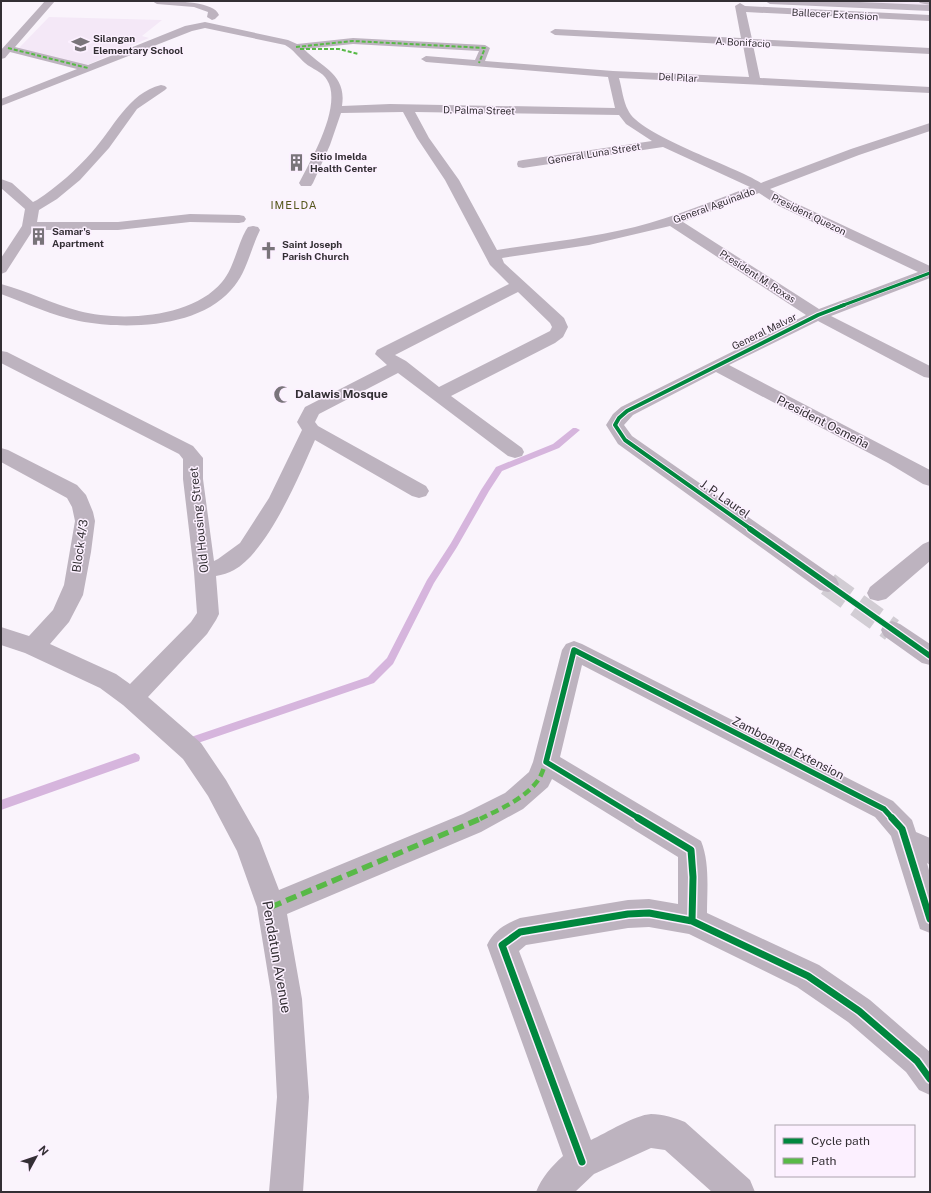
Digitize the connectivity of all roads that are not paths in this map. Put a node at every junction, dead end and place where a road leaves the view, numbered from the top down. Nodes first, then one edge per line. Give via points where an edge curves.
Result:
1 (50, 1) edge
2 (157, 1) edge
3 (770, 1) edge
4 (923, 1) edge
5 (930, 2) edge
6 (930, 8) edge
7 (212, 17) dead end
8 (930, 18) edge
9 (555, 32) dead end
10 (747, 42) junction
11 (297, 48) junction
12 (930, 51) edge
13 (4, 52) edge
14 (358, 54) dead end
15 (426, 59) dead end
16 (479, 63) junction
17 (88, 68) junction
18 (613, 74) junction
19 (754, 81) junction
20 (161, 88) dead end
21 (930, 90) edge
22 (1, 104) edge
23 (407, 109) junction
24 (336, 110) junction
25 (622, 112) junction
26 (930, 127) edge
27 (664, 142) junction
28 (523, 164) dead end
29 (1, 183) edge
30 (306, 183) dead end
31 (760, 188) junction
32 (32, 208) junction
33 (240, 219) dead end
34 (672, 221) junction
35 (30, 226) junction
36 (253, 230) dead end
37 (492, 255) junction
38 (1, 269) edge
39 (930, 273) edge
40 (518, 285) junction
41 (1, 289) edge
42 (818, 315) junction
43 (1, 356) edge
44 (400, 365) junction
45 (716, 365) junction
46 (930, 373) edge
47 (438, 395) junction
48 (615, 424) joint
49 (311, 430) junction
50 (515, 452) dead end
51 (1, 454) edge
52 (930, 479) edge
53 (419, 491) dead end
54 (930, 549) edge
55 (205, 572) junction
56 (828, 584) tunnel mouth
57 (878, 593) dead end
58 (892, 630) tunnel mouth
59 (1, 636) edge
60 (33, 647) junction
61 (930, 656) edge
62 (132, 698) junction
63 (546, 762) junction
64 (918, 846) edge
65 (271, 907) junction
66 (930, 919) edge
67 (692, 921) junction
68 (930, 1079) edge
69 (582, 1162) junction
70 (286, 1192) edge
71 (553, 1192) edge
72 (738, 1192) edge

1 - 13 street
2 - 7 street via 209,8 213,11
3 - 6 main road
4 - 5 street
8 - 10 street, Ballecer Extension via 740,8
9 - 10 street, A. Bonifacio
10 - 12 street, A. Bonifacio
10 - 19 street
11 - 14 street via 339,49
11 - 16 street via 314,44 373,41 486,48
11 - 17 street via 284,42 198,26
11 - 24 street via 309,61 333,79 338,95
13 - 17 street
15 - 16 street, Del Pilar
16 - 18 street, Del Pilar
17 - 22 street
18 - 19 street, Del Pilar
18 - 25 street
19 - 21 street, Del Pilar
20 - 32 street via 127,113 111,137 51,199
23 - 24 street, D. Palma Street
23 - 25 street, D. Palma Street
23 - 37 street via 423,138 452,180
24 - 30 street via 333,123
25 - 27 street, President Quezon via 641,130
26 - 31 street, General Aguinaldo
27 - 28 street, General Luna Street
27 - 31 street, President Quezon via 732,172
29 - 32 street
31 - 34 street, General Aguinaldo
31 - 39 street, President Quezon via 784,203
32 - 35 street
33 - 35 street via 190,218 118,226
34 - 37 street, General Aguinaldo via 596,240
34 - 42 street, President M. Roxas
35 - 38 street
36 - 41 street via 236,273 226,288 198,308 171,316 115,320 77,316
37 - 40 street via 498,265
39 - 42 street, General Malvar
40 - 44 street via 383,354
40 - 47 street via 558,321 560,327 557,334
42 - 45 street, General Malvar
42 - 46 street, President M. Roxas
43 - 55 street, Old Housing Street via 186,450 193,458 193,479
44 - 47 street
44 - 49 street via 311,411 306,422
45 - 48 street, General Malvar via 627,412
45 - 52 street, President Osmeña
47 - 50 street
48 - 56 street, J. P. Laurel via 625,440
49 - 53 street
49 - 55 street via 278,499 247,548 226,565
51 - 60 street, Block 4/3 via 70,490 78,496 84,511 85,521 73,591 68,605
54 - 57 street
55 - 62 street, Old Housing Street via 208,614 199,628
58 - 61 street
59 - 60 street, Pendatun Avenue
60 - 62 street, Pendatun Avenue via 108,681
62 - 65 street, Pendatun Avenue via 192,751 217,788 249,847
63 - 64 street, Zamboanga Extension via 574,650 873,803 892,817
63 - 65 street via 539,779 514,801 472,823
63 - 67 street via 691,850
64 - 66 street, Zamboanga Extension
65 - 70 street, Pendatun Avenue via 287,999 293,1097
67 - 68 street via 808,976 859,1011 917,1061
67 - 69 street via 649,913 628,914 520,932 502,945
69 - 71 street
69 - 72 street via 638,1135 652,1131 674,1134

